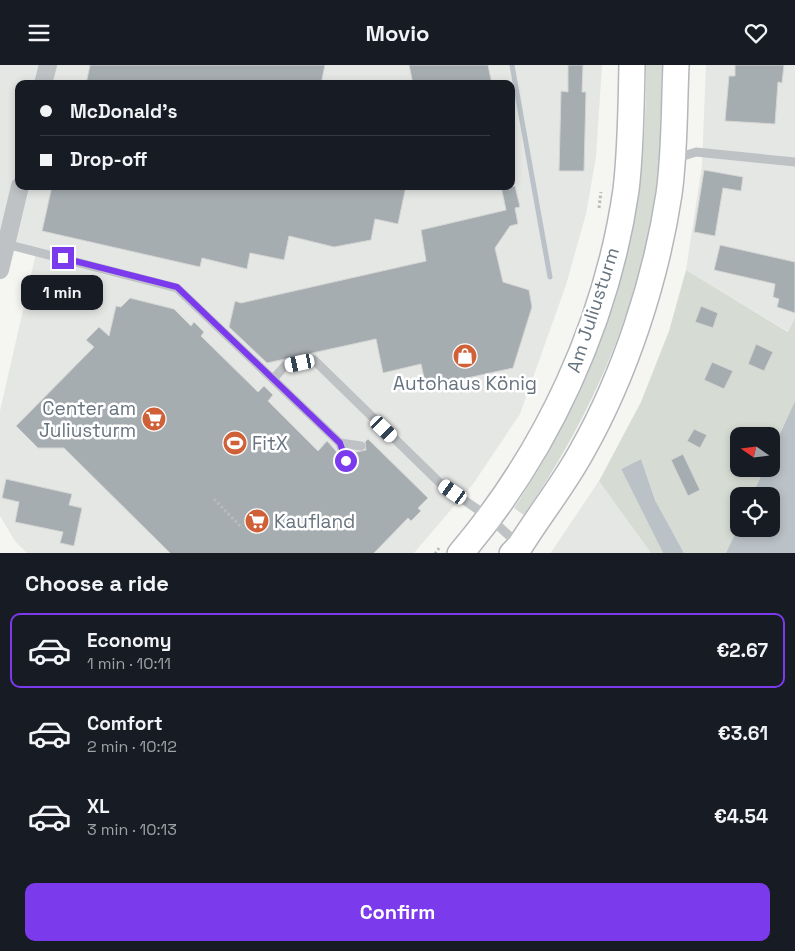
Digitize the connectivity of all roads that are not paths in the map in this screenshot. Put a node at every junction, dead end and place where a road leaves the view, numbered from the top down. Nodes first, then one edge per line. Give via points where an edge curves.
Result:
1 (48, 65) edge
2 (632, 65) edge
3 (676, 65) edge
4 (44, 80) edge
5 (673, 159) junction
6 (795, 163) edge
7 (19, 190) edge
8 (6, 244) junction
9 (0, 270) edge
10 (274, 378) junction
11 (340, 443) junction
12 (361, 446) dead end
13 (346, 461) dead end
14 (490, 519) junction
15 (450, 550) edge
16 (519, 551) edge

1 - 4 street
2 - 14 main road, Am Juliusturm via 625,191 598,308 557,407
3 - 5 main road
5 - 6 lane via 696,152
5 - 16 main road via 659,245 615,387 582,452
7 - 8 street
8 - 9 street
8 - 10 lane via 177,287
10 - 11 lane
10 - 14 lane via 285,366 314,360 441,484
11 - 12 lane
11 - 13 lane
14 - 15 main road, Am Juliusturm
14 - 16 lane

